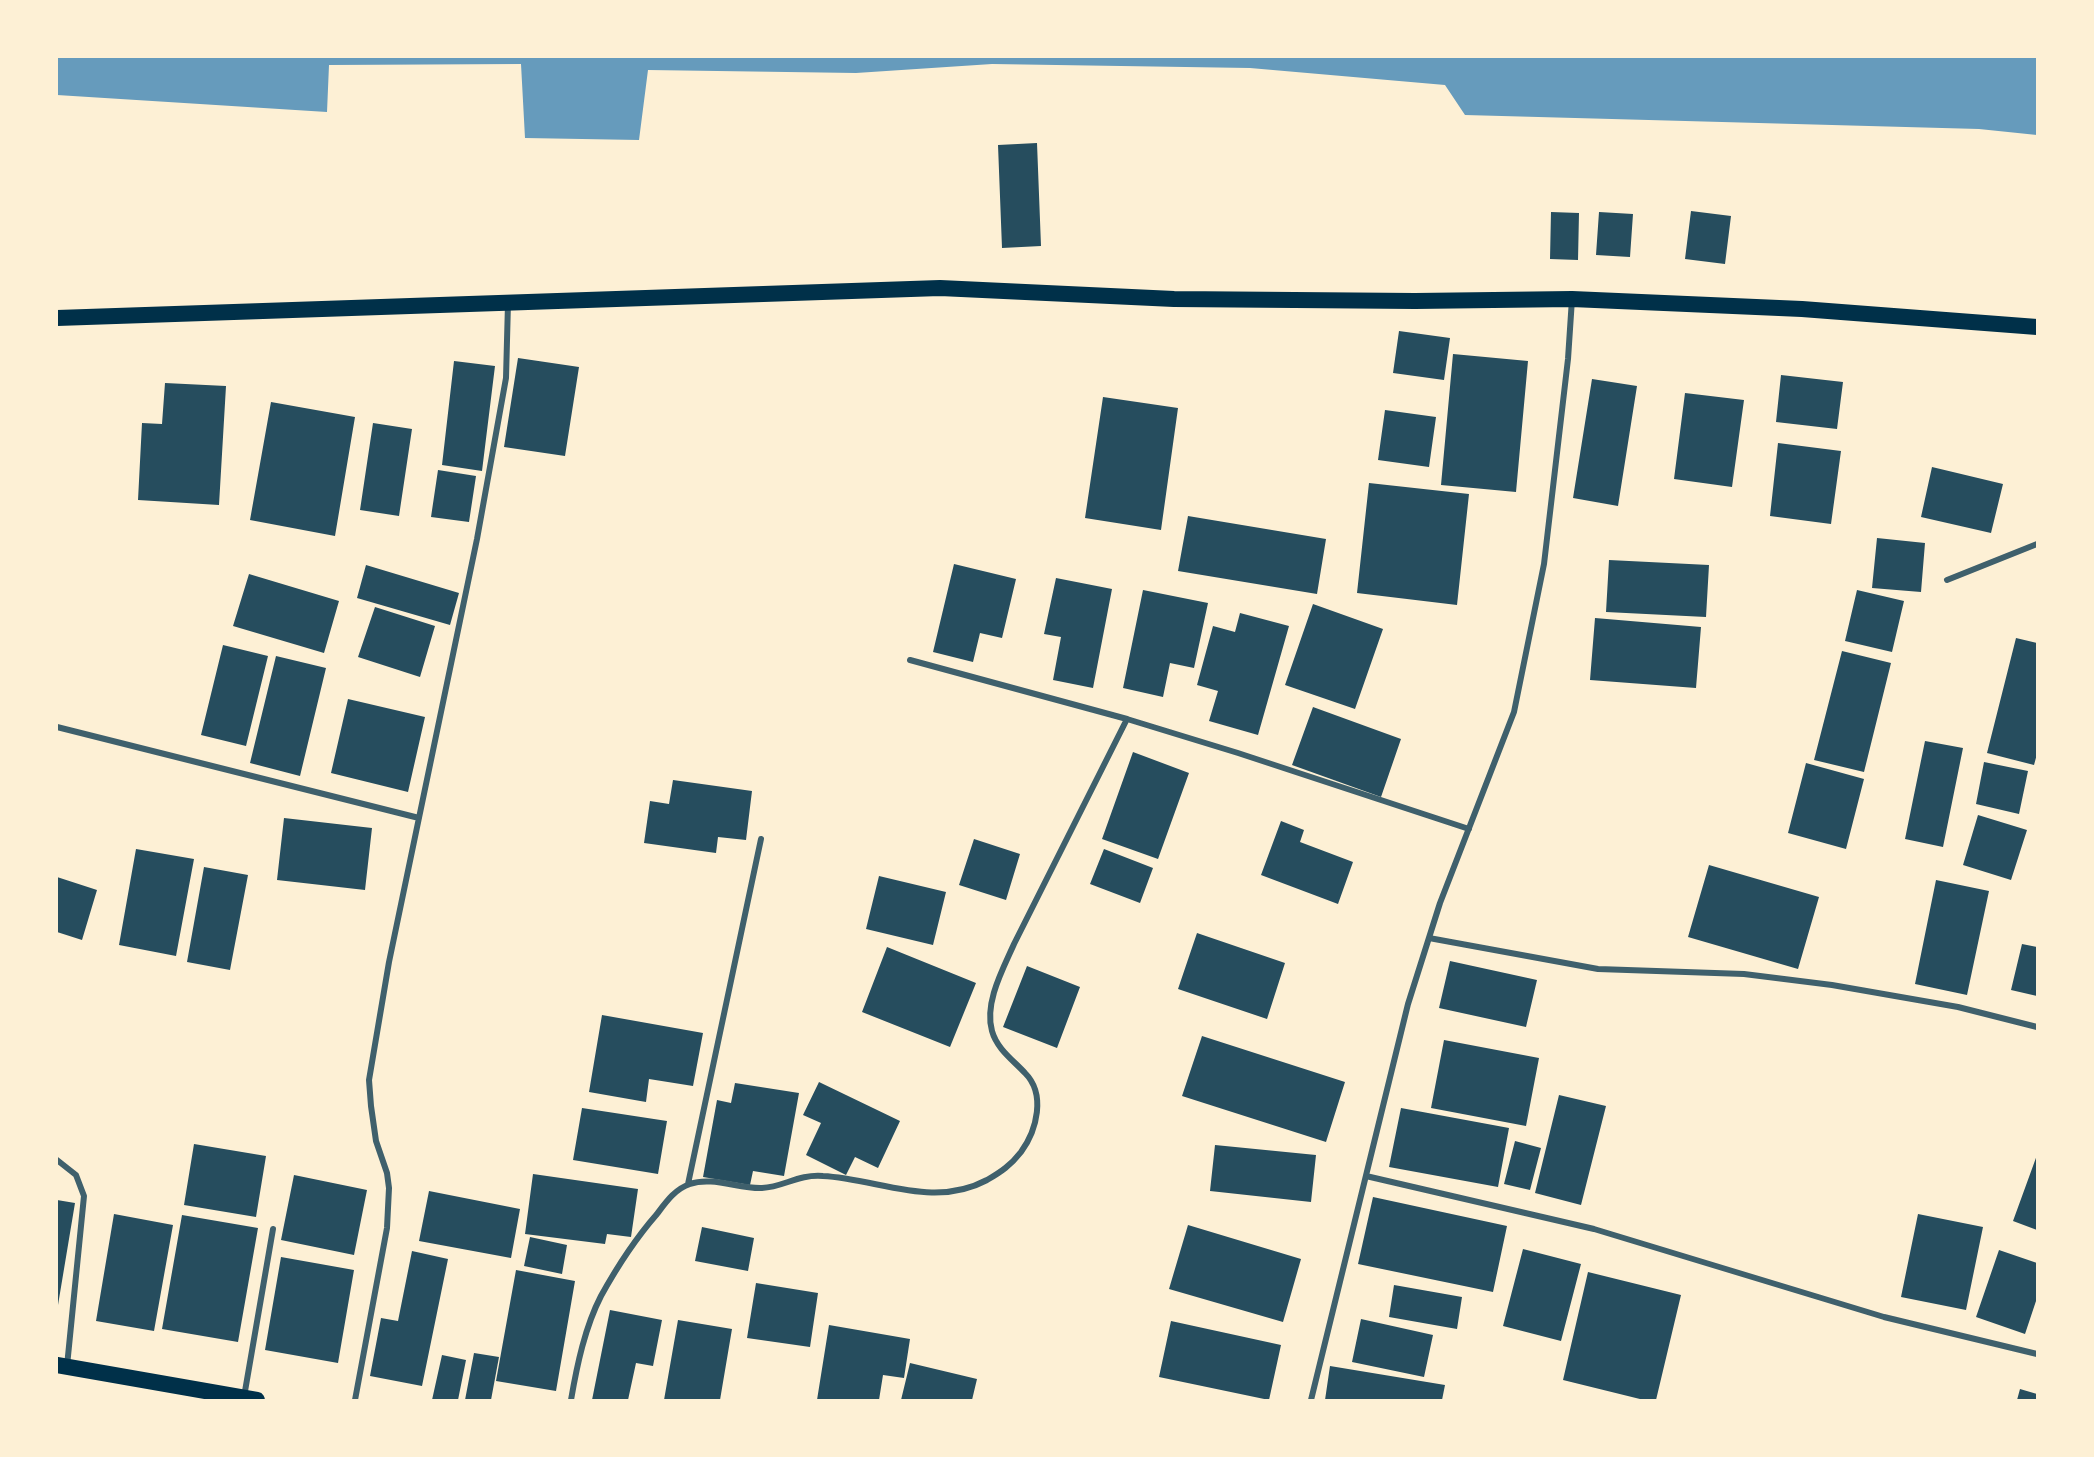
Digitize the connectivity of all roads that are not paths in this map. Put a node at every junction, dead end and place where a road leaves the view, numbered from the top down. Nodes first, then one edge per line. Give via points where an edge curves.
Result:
1 (1572, 299) junction
2 (508, 303) junction
3 (57, 318) edge
4 (2037, 327) edge
5 (2037, 544) edge
6 (1947, 580) dead end
7 (910, 660) dead end
8 (1127, 719) junction
9 (57, 727) edge
10 (418, 818) junction
11 (1469, 829) junction
12 (761, 839) dead end
13 (1429, 938) junction
14 (2037, 1027) edge
15 (57, 1160) edge
16 (1366, 1176) junction
17 (688, 1184) junction
18 (273, 1229) dead end
19 (2037, 1354) edge
20 (62, 1366) edge
21 (250, 1399) edge
22 (355, 1400) edge
23 (571, 1400) edge
24 (1311, 1400) edge

1 - 2 highway via 1174,299 940,288
1 - 4 highway via 1802,309
1 - 11 street via 1544,564 1525,667 1514,712
2 - 3 highway
2 - 10 street via 506,378 477,539
5 - 6 street
7 - 8 street
8 - 11 street
8 - 17 street via 1014,945 992,1005 990,1020 996,1042 1034,1084 1037,1101 1031,1137 1010,1166 978,1184 941,1194 825,1176 796,1178 762,1188
9 - 10 street
10 - 22 street via 369,1080 389,1204
11 - 13 street
12 - 17 street
13 - 14 street via 1598,969 1744,974 1832,985 1958,1007
13 - 16 street via 1408,1004
15 - 20 street via 76,1175 84,1196
16 - 19 street via 1594,1229 1884,1317
16 - 24 street
17 - 23 street via 673,1194 648,1224 601,1297 585,1338
18 - 21 street
20 - 21 highway

